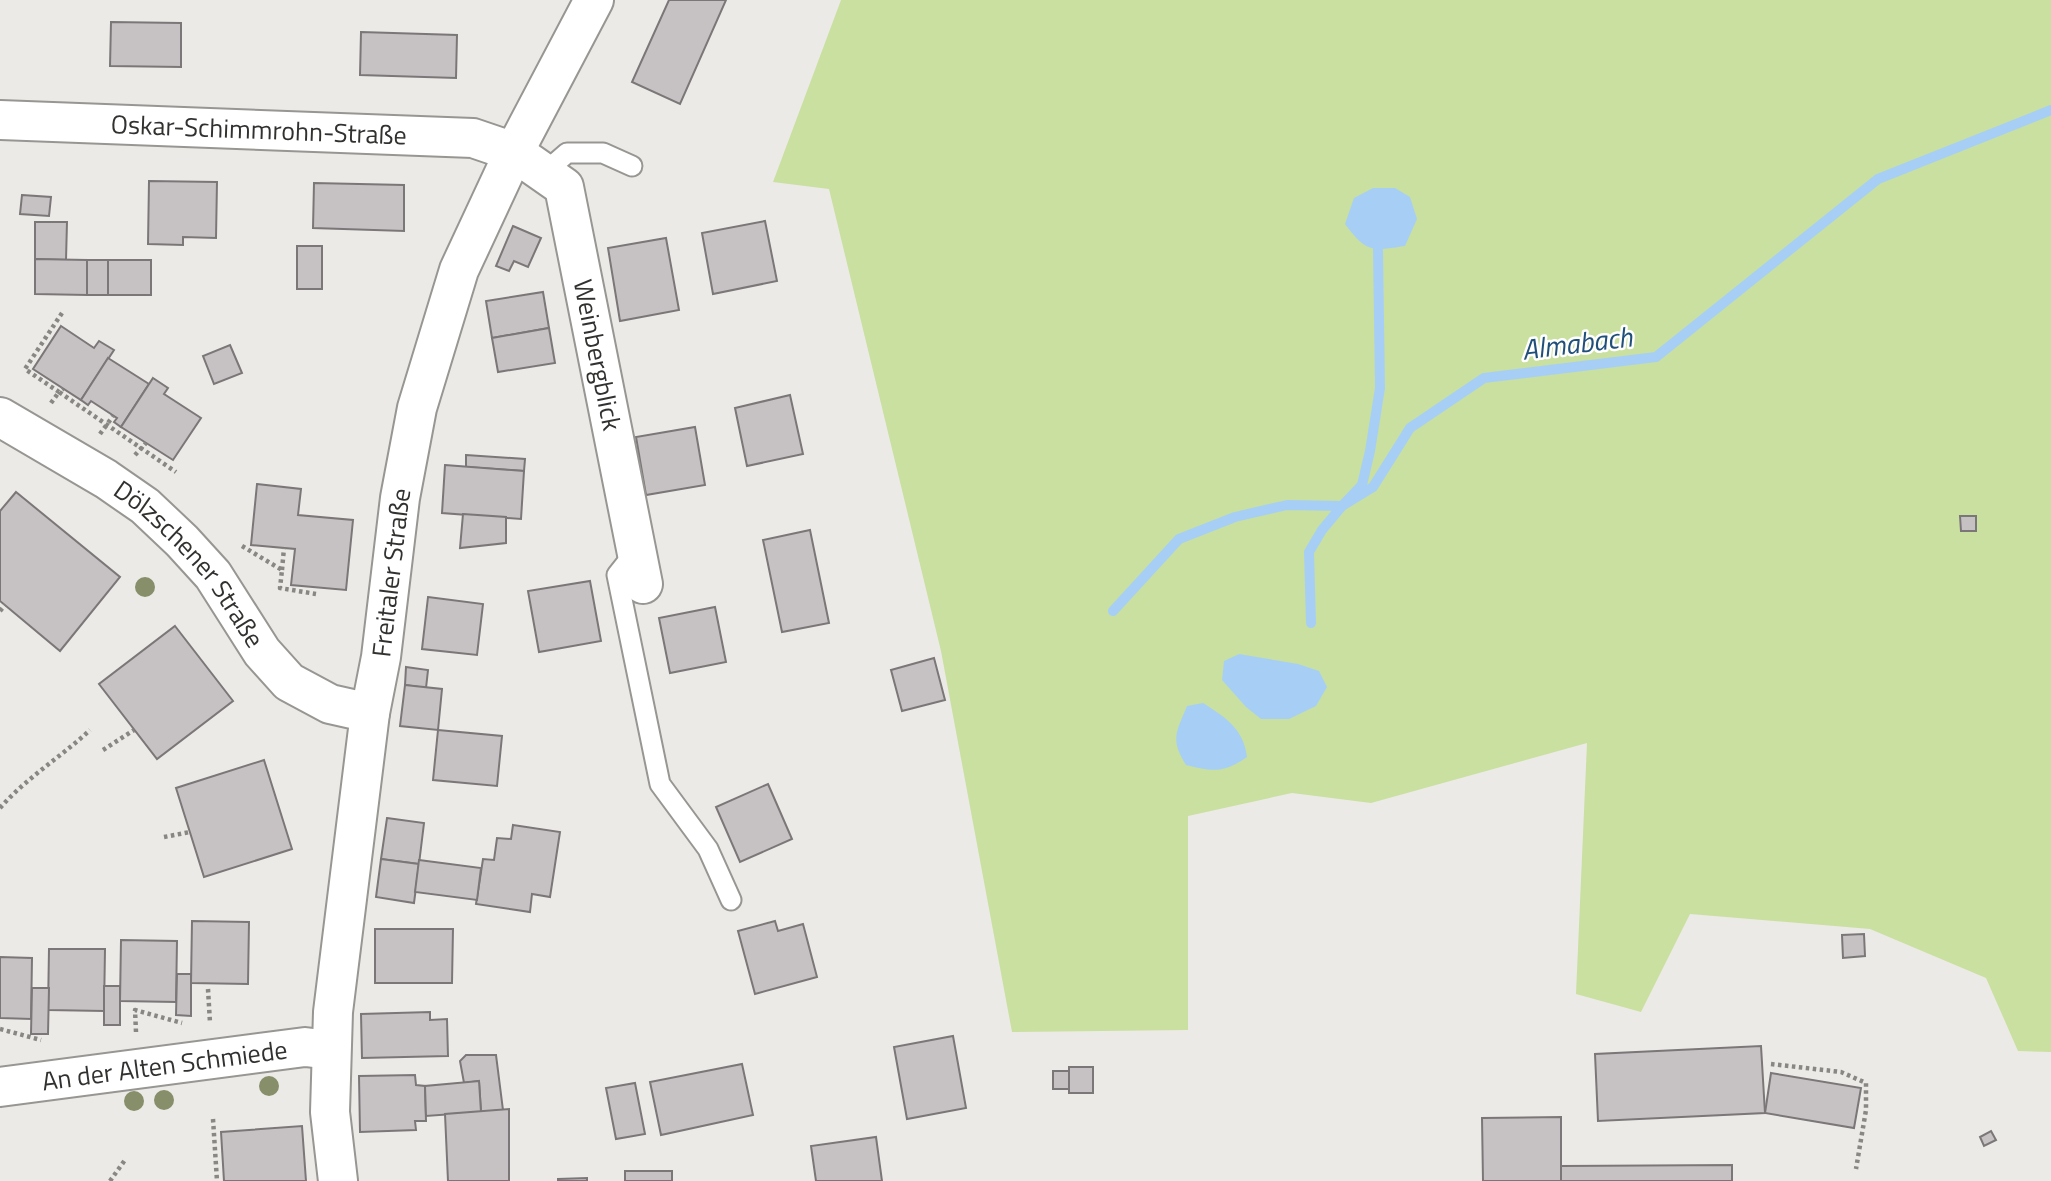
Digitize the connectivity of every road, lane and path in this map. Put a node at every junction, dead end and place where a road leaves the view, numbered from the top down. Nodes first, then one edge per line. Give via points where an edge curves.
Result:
1 (594, 0) edge
2 (0, 120) edge
3 (529, 163) junction
4 (632, 166) dead end
5 (62, 313) dead end
6 (61, 391) junction
7 (48, 407) dead end
8 (0, 417) edge
9 (176, 472) dead end
10 (238, 544) dead end
11 (284, 548) dead end
12 (640, 567) joint
13 (282, 570) junction
14 (316, 594) dead end
15 (5, 605) dead end
16 (0, 611) edge
17 (370, 713) junction
18 (90, 730) dead end
19 (134, 730) dead end
20 (103, 750) dead end
21 (0, 808) edge
22 (190, 832) dead end
23 (163, 837) dead end
24 (732, 900) dead end
25 (208, 989) dead end
26 (182, 1023) dead end
27 (211, 1026) dead end
28 (0, 1029) edge
29 (136, 1034) dead end
30 (41, 1040) dead end
31 (331, 1049) junction
32 (1772, 1064) dead end
33 (0, 1087) edge
34 (213, 1119) dead end
35 (125, 1160) dead end
36 (1856, 1169) dead end
37 (110, 1181) edge
38 (217, 1181) edge
39 (338, 1181) edge

1 - 3 street, Freitaler Straße
2 - 3 street, Oskar-Schimmrohn-Straße via 473,138
3 - 4 lane via 567,153 603,153
3 - 12 street, Weinbergblick via 564,187
3 - 17 street, Freitaler Straße via 458,270 417,408
5 - 6 path via 25,369
6 - 7 path
6 - 9 path
8 - 17 street, Dölzschener Straße via 145,506 213,575 262,652 289,682 330,704
10 - 13 path
11 - 13 path
12 - 24 lane via 617,575 660,783 708,849
13 - 14 path via 280,588
15 - 16 path
17 - 31 street, Freitaler Straße
18 - 21 path
19 - 20 path
22 - 23 path
25 - 27 path
26 - 29 path via 135,1010
28 - 30 path
31 - 33 street, An der Alten Schmiede via 305,1048
31 - 39 street, Freitaler Straße via 330,1112
32 - 36 path via 1841,1072 1866,1083
34 - 38 path
35 - 37 path

